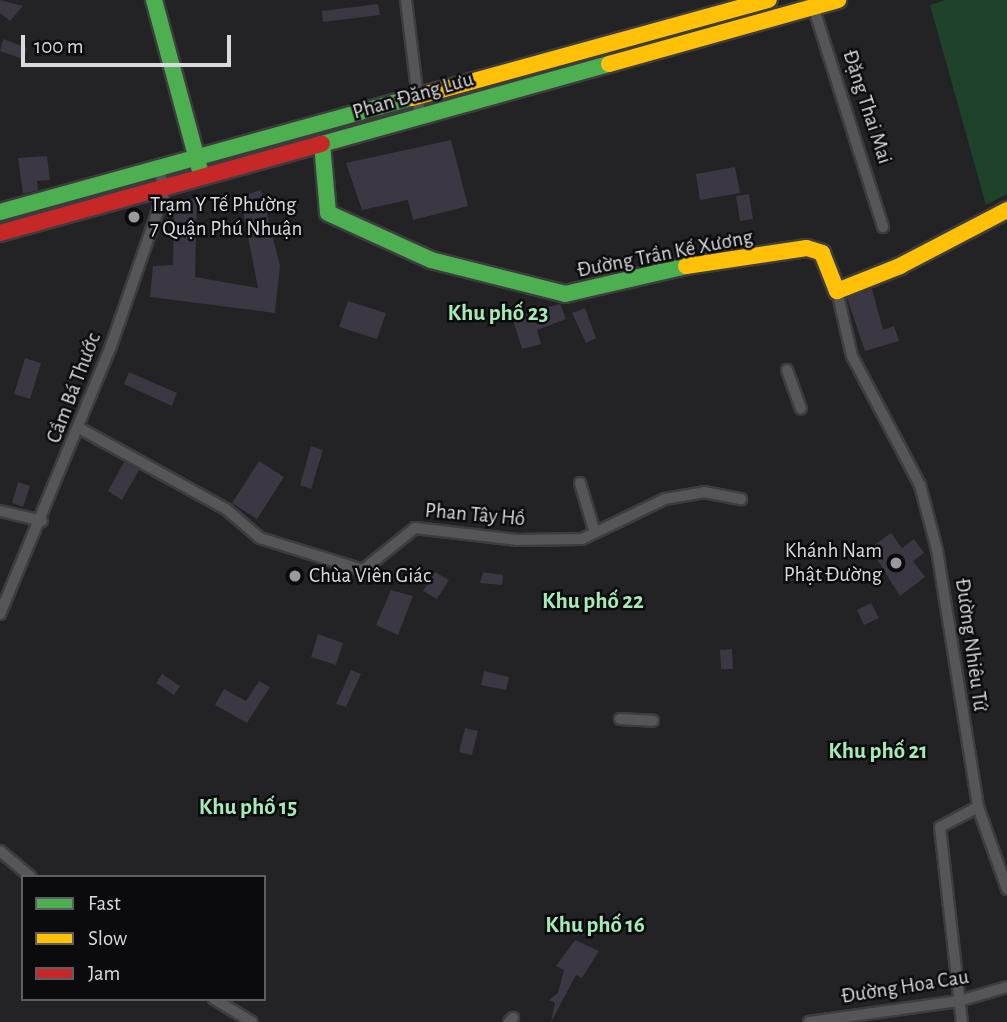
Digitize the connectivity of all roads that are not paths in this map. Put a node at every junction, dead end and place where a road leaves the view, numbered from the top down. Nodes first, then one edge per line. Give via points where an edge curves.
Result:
1 (154, 0) edge
2 (406, 0) edge
3 (769, 0) edge
4 (838, 0) edge
5 (745, 3) edge
6 (812, 4) edge
7 (415, 98) junction
8 (419, 116) junction
9 (322, 144) junction
10 (197, 161) junction
11 (159, 171) junction
12 (203, 179) junction
13 (165, 190) junction
14 (1007, 210) edge
15 (0, 212) edge
16 (883, 227) dead end
17 (0, 233) edge
18 (837, 291) junction
19 (787, 370) dead end
20 (801, 409) dead end
21 (79, 428) junction
22 (580, 483) dead end
23 (741, 499) dead end
24 (0, 511) edge
25 (42, 521) junction
26 (595, 533) junction
27 (0, 614) edge
28 (620, 719) dead end
29 (653, 722) dead end
30 (978, 807) junction
31 (0, 851) edge
32 (29, 875) edge
33 (1007, 888) edge
34 (1007, 987) edge
35 (217, 1001) edge
36 (959, 1001) junction
37 (252, 1022) edge
38 (809, 1022) edge
39 (962, 1022) edge

1 - 10 main road
2 - 7 street
3 - 5 main road, Phan Đăng Lưu
4 - 6 main road, Phan Đăng Lưu
5 - 7 main road, Phan Đăng Lưu
6 - 8 main road, Phan Đăng Lưu
6 - 16 street, Đặng Thai Mai
7 - 8 street
7 - 10 main road, Phan Đăng Lưu
8 - 9 main road, Phan Đăng Lưu
9 - 12 main road, Phan Đăng Lưu
9 - 18 main road, Đường Trần Kế Xương via 328,213 431,260 565,294 697,264 807,248 822,253
10 - 11 main road, Phan Đăng Lưu
10 - 12 main road
11 - 13 street
11 - 15 main road, Phan Đăng Lưu
12 - 13 main road, Phan Đăng Lưu
13 - 17 main road, Phan Đăng Lưu
13 - 21 street, Cầm Bá Thước
14 - 18 main road via 900,266
18 - 30 street, Đường Nhiêu Tứ via 852,356 922,492 937,550
19 - 20 street
21 - 25 street, Cầm Bá Thước
21 - 26 street, Phan Tây Hồ via 226,509 260,538 363,570 415,528 517,540
22 - 26 street
23 - 26 street, Phan Tây Hồ via 705,492 665,499
24 - 25 street
25 - 27 street, Cầm Bá Thước
28 - 29 street
30 - 33 street, Đường Nhiêu Tứ
30 - 36 street via 940,827
31 - 32 street
34 - 36 street, Đường Hoa Cau
35 - 37 street
36 - 38 street, Đường Hoa Cau
36 - 39 street

